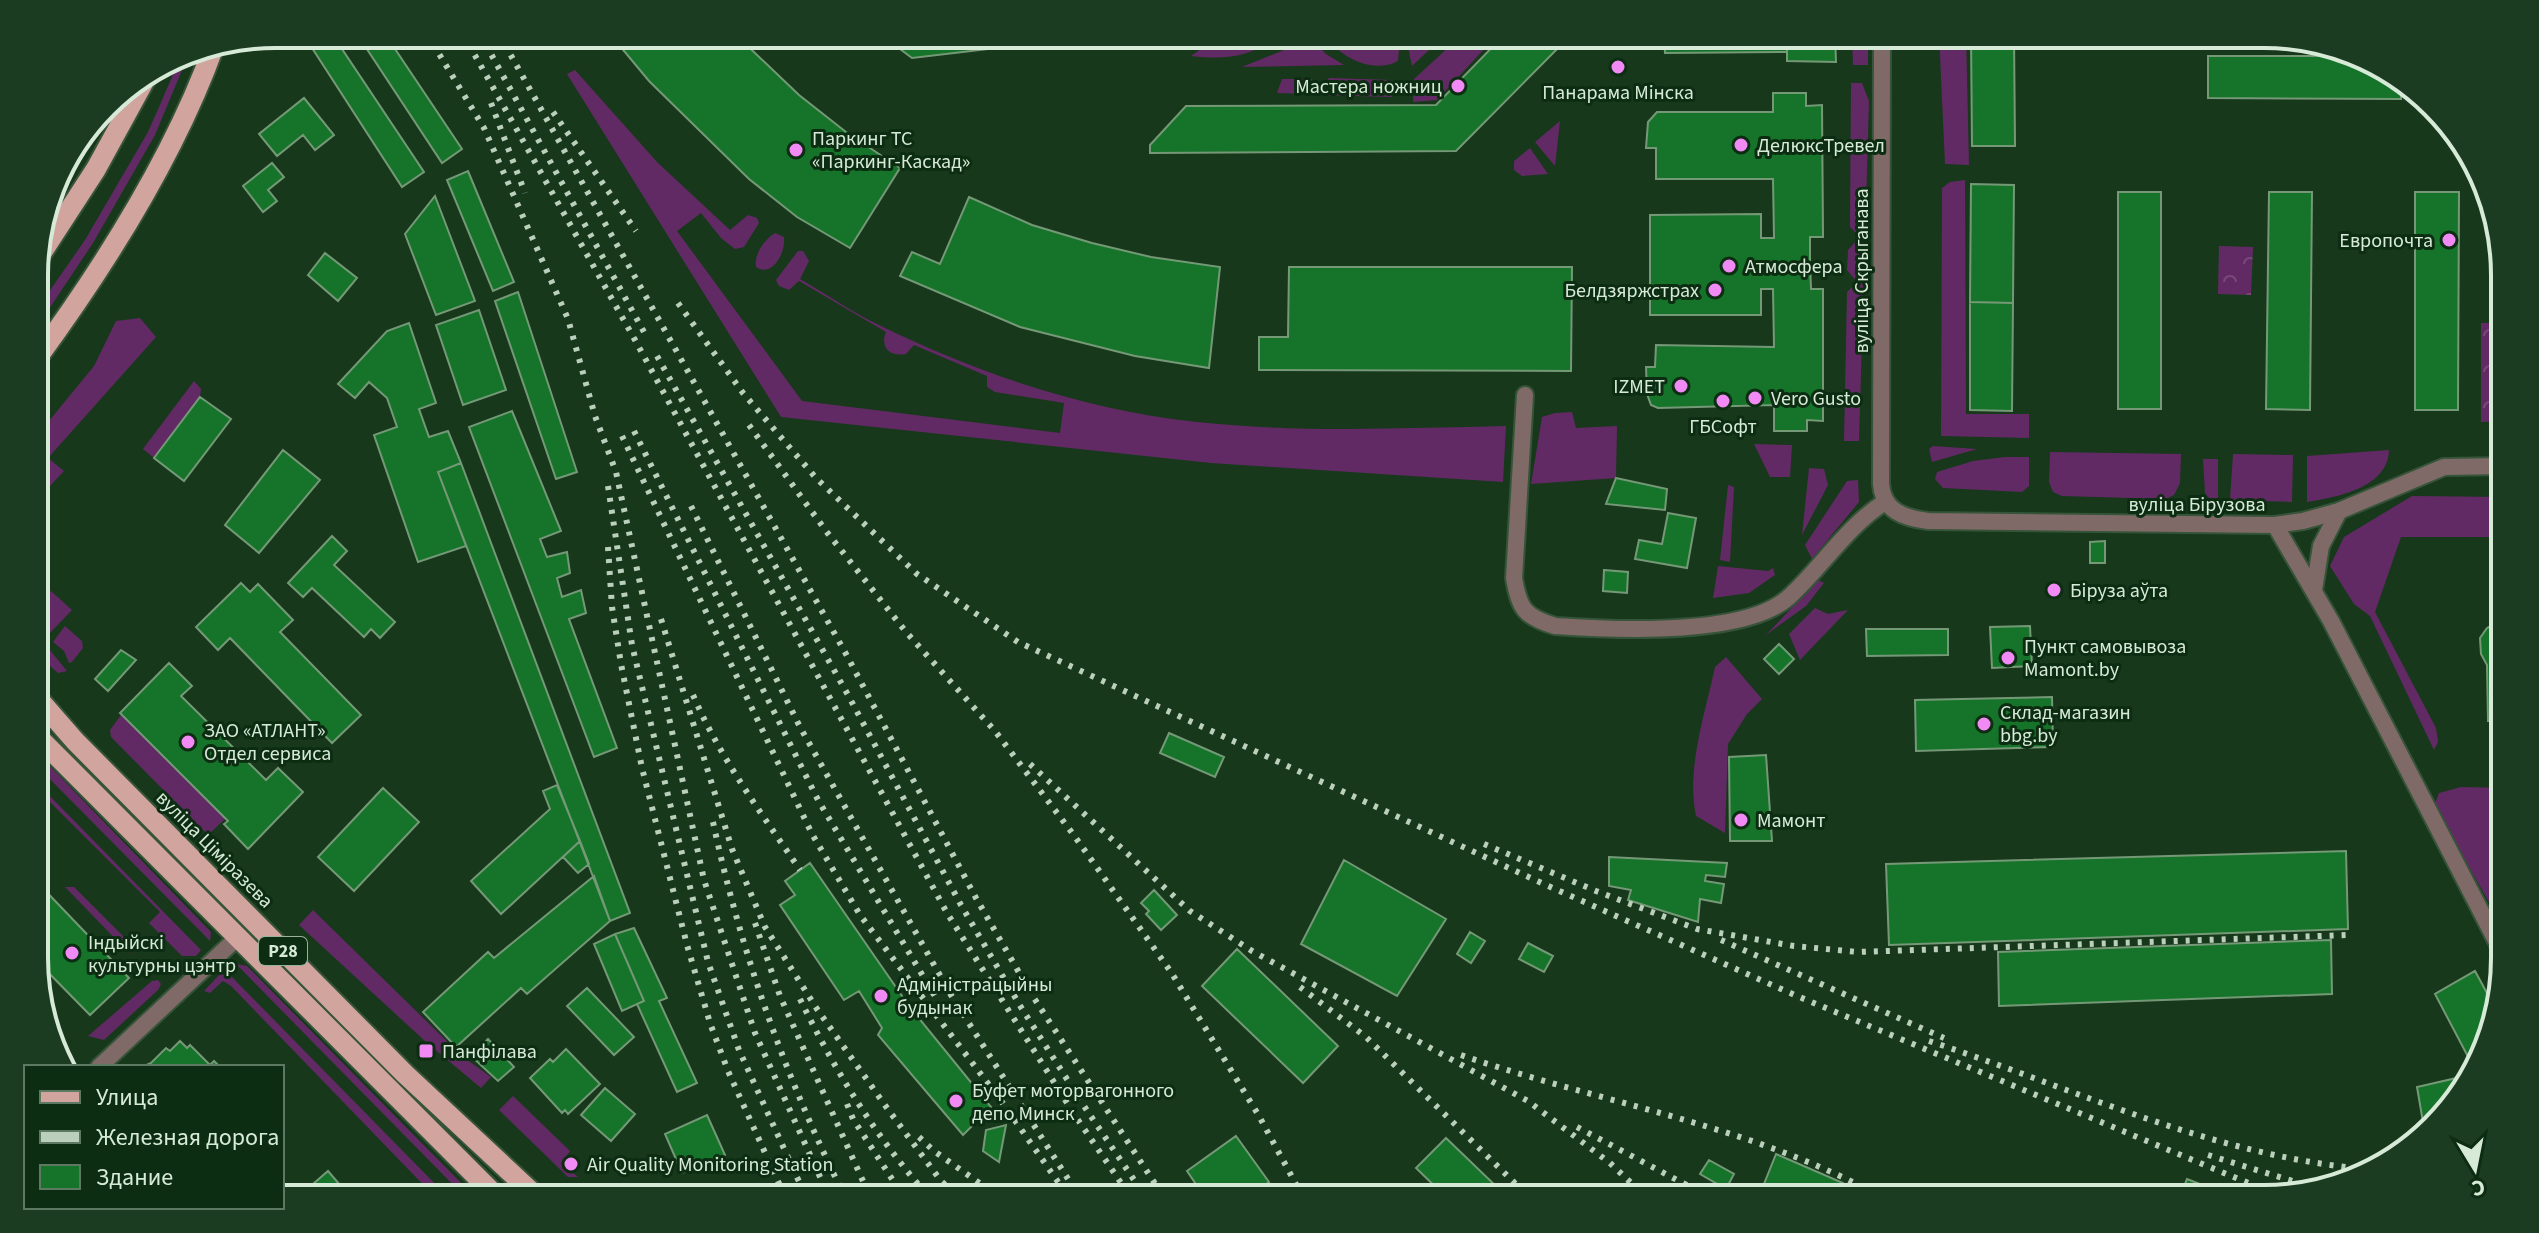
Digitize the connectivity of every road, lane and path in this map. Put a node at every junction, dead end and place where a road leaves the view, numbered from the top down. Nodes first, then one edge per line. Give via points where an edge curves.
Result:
1 (1882, 48) edge
2 (210, 58) edge
3 (136, 96) edge
4 (52, 238) edge
5 (48, 342) edge
6 (1525, 395) dead end
7 (2491, 466) edge
8 (1885, 502) junction
9 (2339, 511) junction
10 (2275, 525) junction
11 (2314, 590) junction
12 (48, 710) edge
13 (48, 747) edge
14 (2491, 931) edge
15 (238, 937) junction
16 (101, 1065) edge
17 (485, 1185) edge
18 (524, 1185) edge

1 - 8 street, вуліца Скрыганава via 1880,471
2 - 5 main road via 147,188
3 - 4 main road
6 - 8 street via 1514,578 1518,600 1537,621 1555,626 1696,627 1748,618 1787,599 1858,522
7 - 9 street, вуліца Бірузова via 2444,467
8 - 10 street, вуліца Бірузова via 1901,515 1928,521
9 - 10 street, вуліца Бірузова
9 - 11 street via 2321,546
10 - 11 street
11 - 14 street
12 - 18 main road, вуліца Ціміразева / Р28 via 383,1052
13 - 15 main road, Р28
15 - 16 street
15 - 17 main road, Р28

